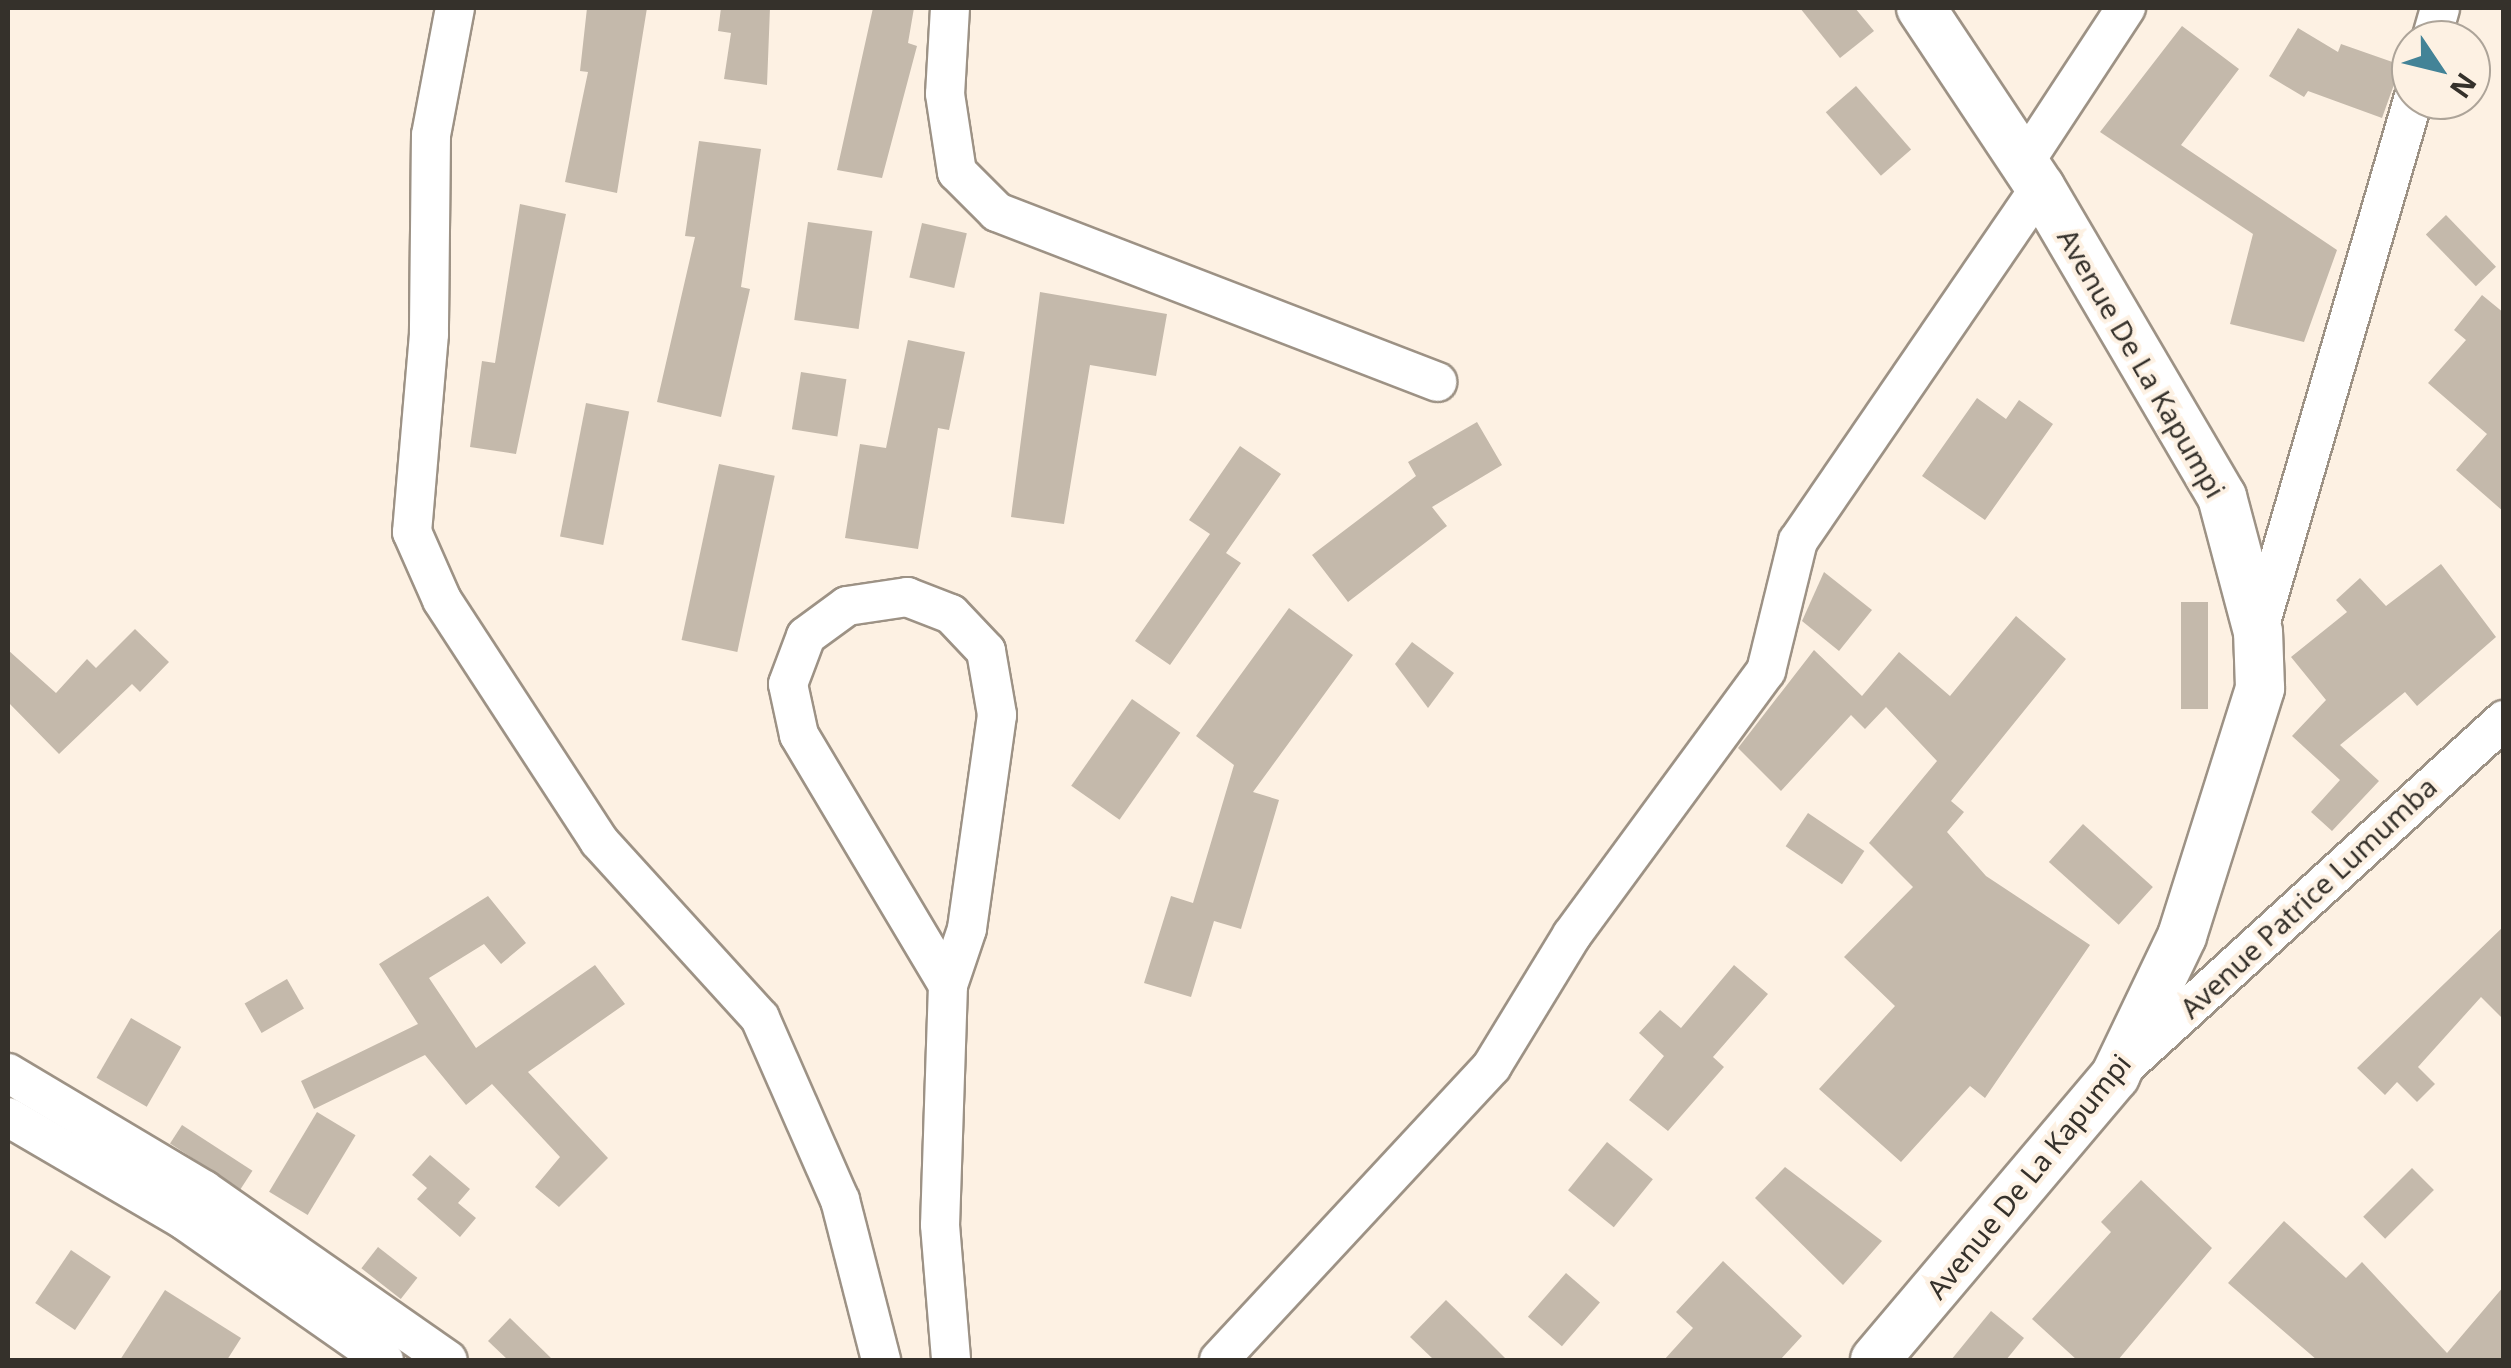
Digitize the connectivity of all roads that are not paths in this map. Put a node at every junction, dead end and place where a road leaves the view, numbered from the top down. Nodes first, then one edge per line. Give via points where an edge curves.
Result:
1 (456, 8) edge
2 (950, 8) edge
3 (1921, 8) edge
4 (2126, 8) edge
5 (2407, 120) edge
6 (2032, 175) junction
7 (1436, 382) dead end
8 (2258, 632) junction
9 (2504, 720) edge
10 (948, 985) junction
11 (8, 1074) edge
12 (2115, 1076) junction
13 (8, 1118) edge
14 (194, 1205) junction
15 (433, 1356) edge
16 (384, 1360) edge
17 (881, 1360) edge
18 (951, 1360) edge
19 (1219, 1360) edge
20 (1875, 1360) edge

1 - 17 street via 431,136 429,334 412,532 442,600 599,841 760,1018 840,1200
2 - 7 street via 945,94 957,172 997,212
3 - 6 main road, Avenue De La Kapumpi
4 - 6 street
5 - 8 street
6 - 8 main road, Avenue De La Kapumpi via 2222,497
6 - 19 street via 1798,542 1766,672 1572,936 1492,1066
8 - 12 main road, Avenue De La Kapumpi via 2260,688 2245,757 2168,970
9 - 12 street, Avenue Patrice Lumumba
10 - 10 street via 966,929 998,716 986,651 952,614 907,597 848,606 806,636 788,684 799,735
10 - 18 street via 940,1225
11 - 14 street
12 - 20 main road, Avenue De La Kapumpi
13 - 14 street
14 - 15 street
14 - 16 street

